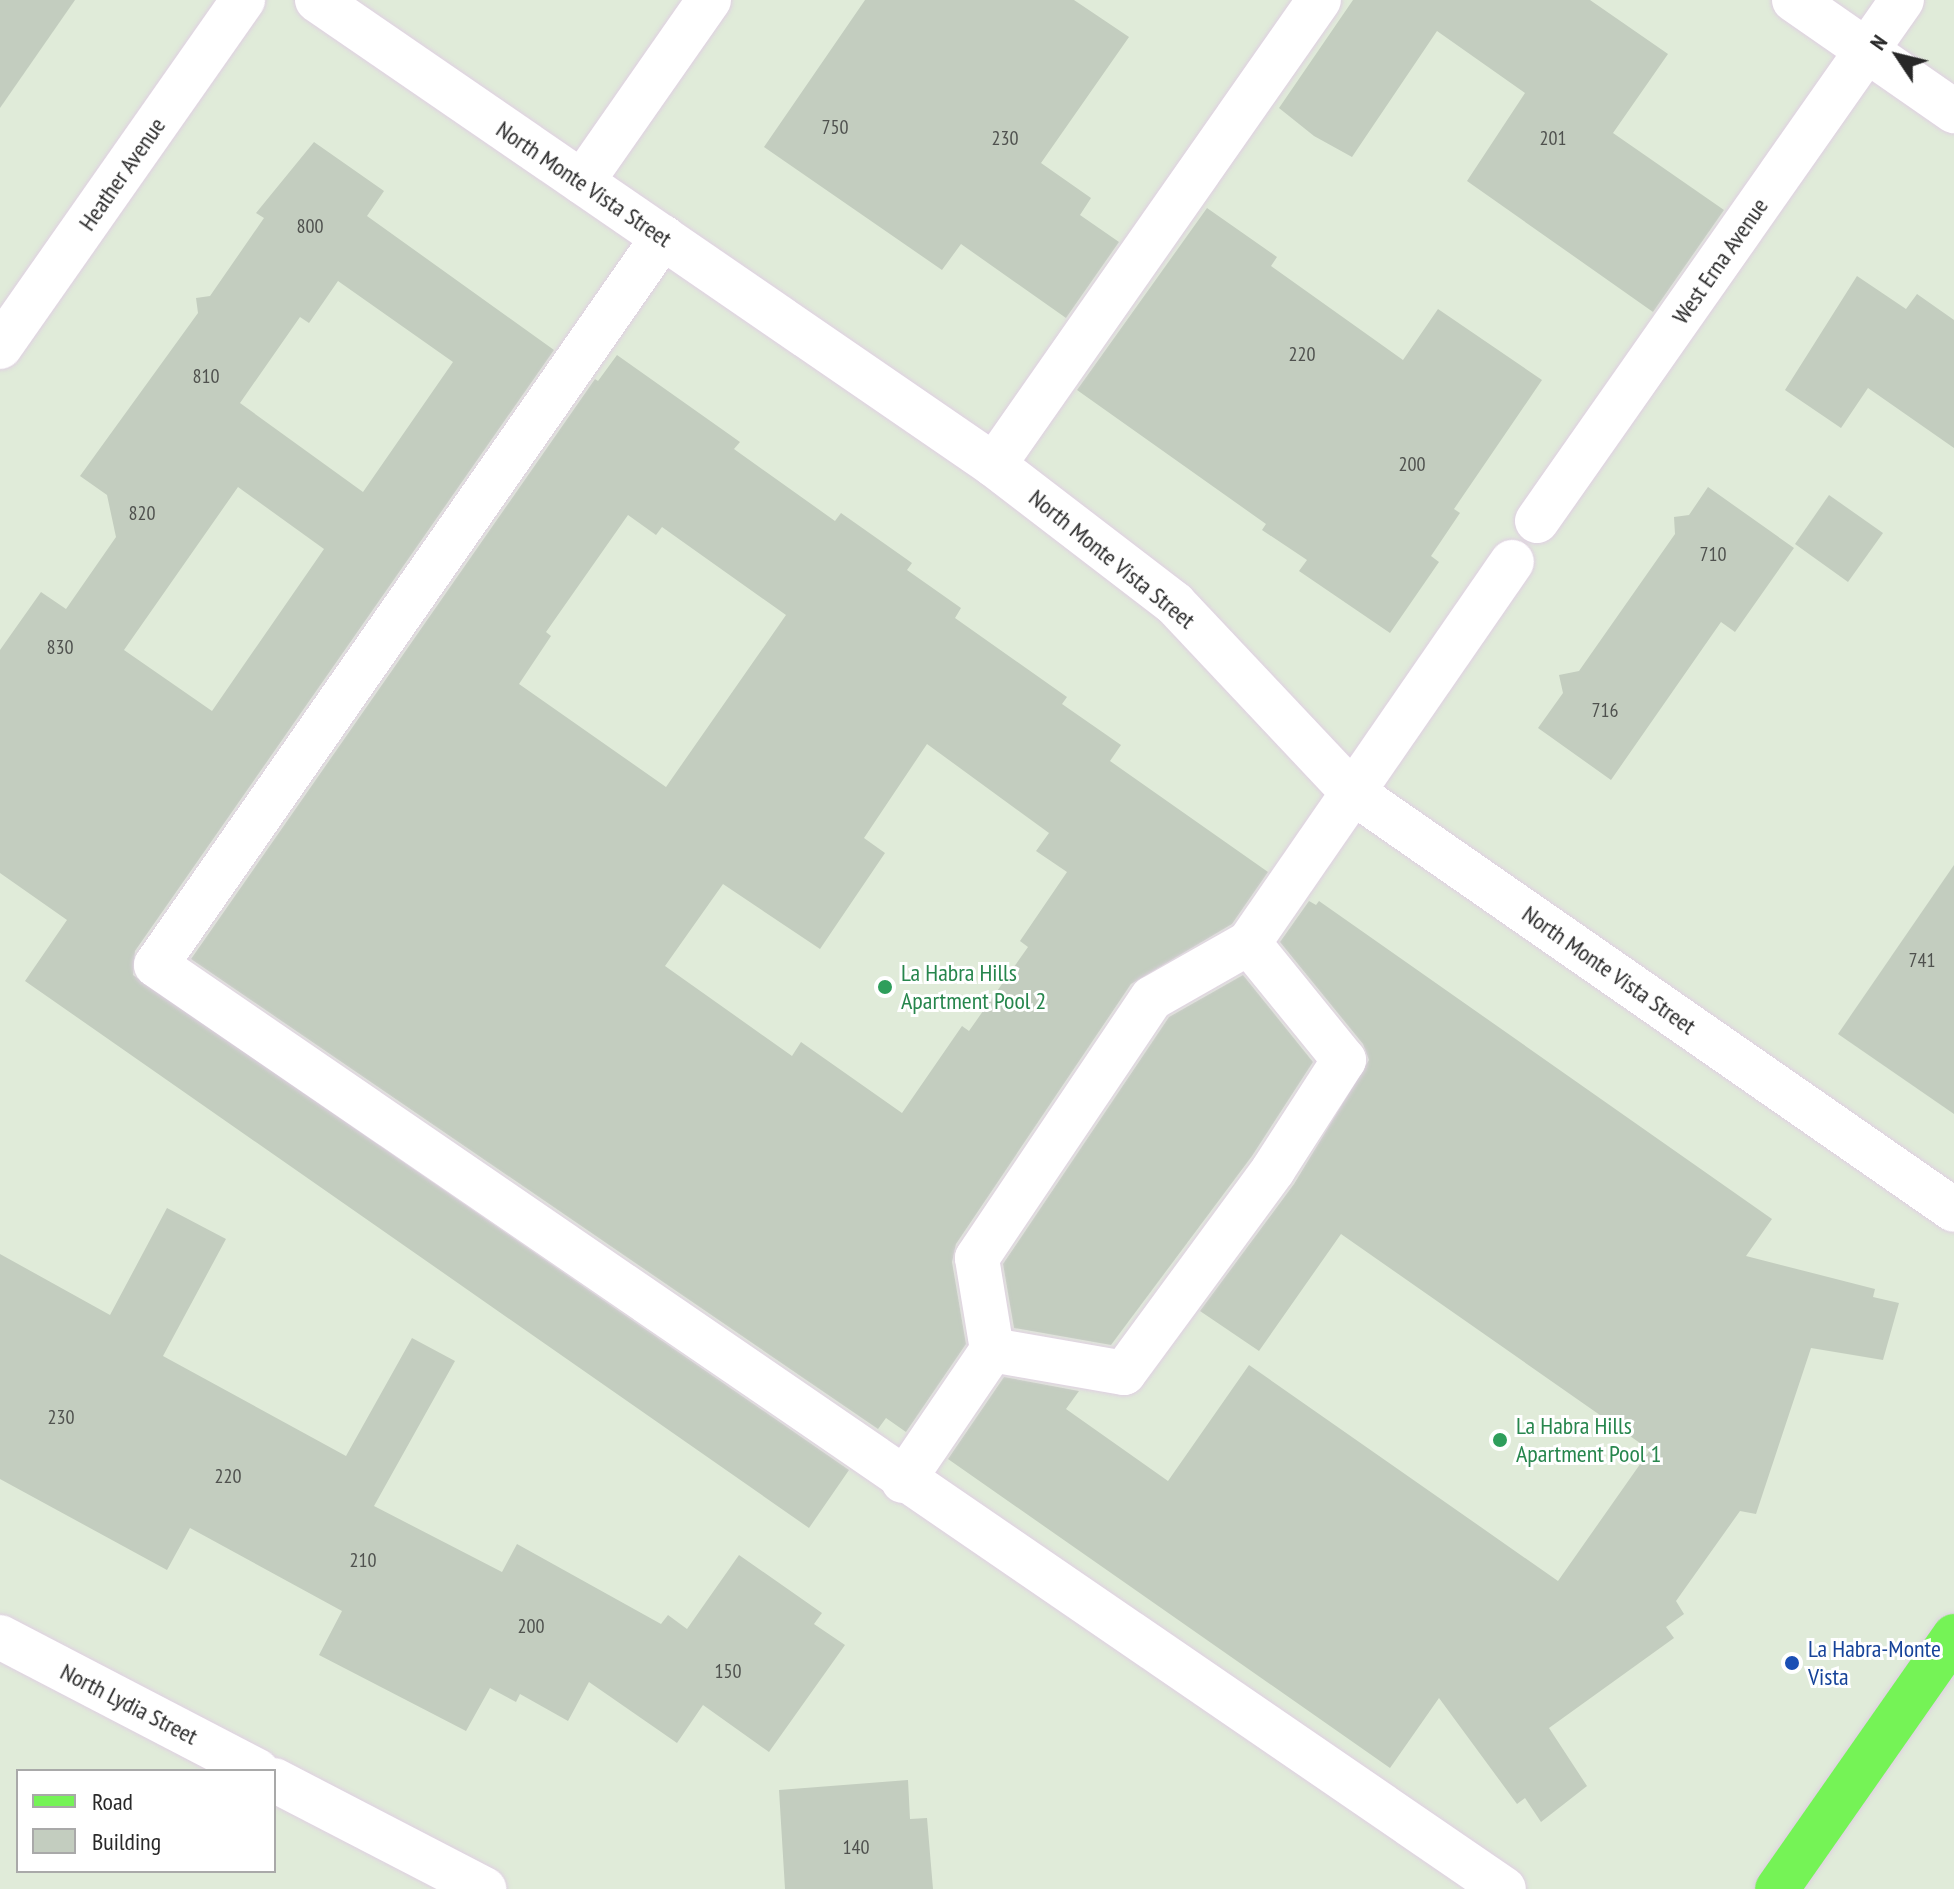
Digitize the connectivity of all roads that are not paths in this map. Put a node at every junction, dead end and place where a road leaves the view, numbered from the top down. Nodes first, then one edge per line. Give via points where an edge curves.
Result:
1 (243, 0) edge
2 (317, 0) edge
3 (709, 0) edge
4 (1319, 0) edge
5 (1794, 0) edge
6 (1902, 0) edge
7 (1867, 50) junction
8 (1954, 111) edge
9 (582, 182) junction
10 (663, 237) junction
11 (0, 347) edge
12 (994, 465) junction
13 (1537, 521) dead end
14 (1512, 562) dead end
15 (1351, 791) junction
16 (1249, 943) junction
17 (1954, 1210) edge
18 (992, 1350) junction
19 (903, 1481) junction
20 (1954, 1636) edge
21 (0, 1637) edge
22 (253, 1769) edge
23 (276, 1781) edge
24 (484, 1889) edge
25 (1504, 1889) edge
26 (1777, 1889) edge

1 - 11 street, Heather Avenue
2 - 9 street, North Monte Vista Street
3 - 9 street
4 - 12 street
5 - 7 street
6 - 7 street, West Erna Avenue
7 - 8 street
7 - 13 street, West Erna Avenue
9 - 10 street, North Monte Vista Street
10 - 12 street, North Monte Vista Street
10 - 19 street via 156,965
12 - 15 street, North Monte Vista Street via 1175,604
14 - 15 street
15 - 16 street
15 - 17 street, North Monte Vista Street
16 - 18 street via 1152,998 977,1258
16 - 18 street via 1344,1060 1273,1170 1124,1373
18 - 19 street
19 - 25 street
20 - 26 main road
21 - 22 street, North Lydia Street
23 - 24 street

